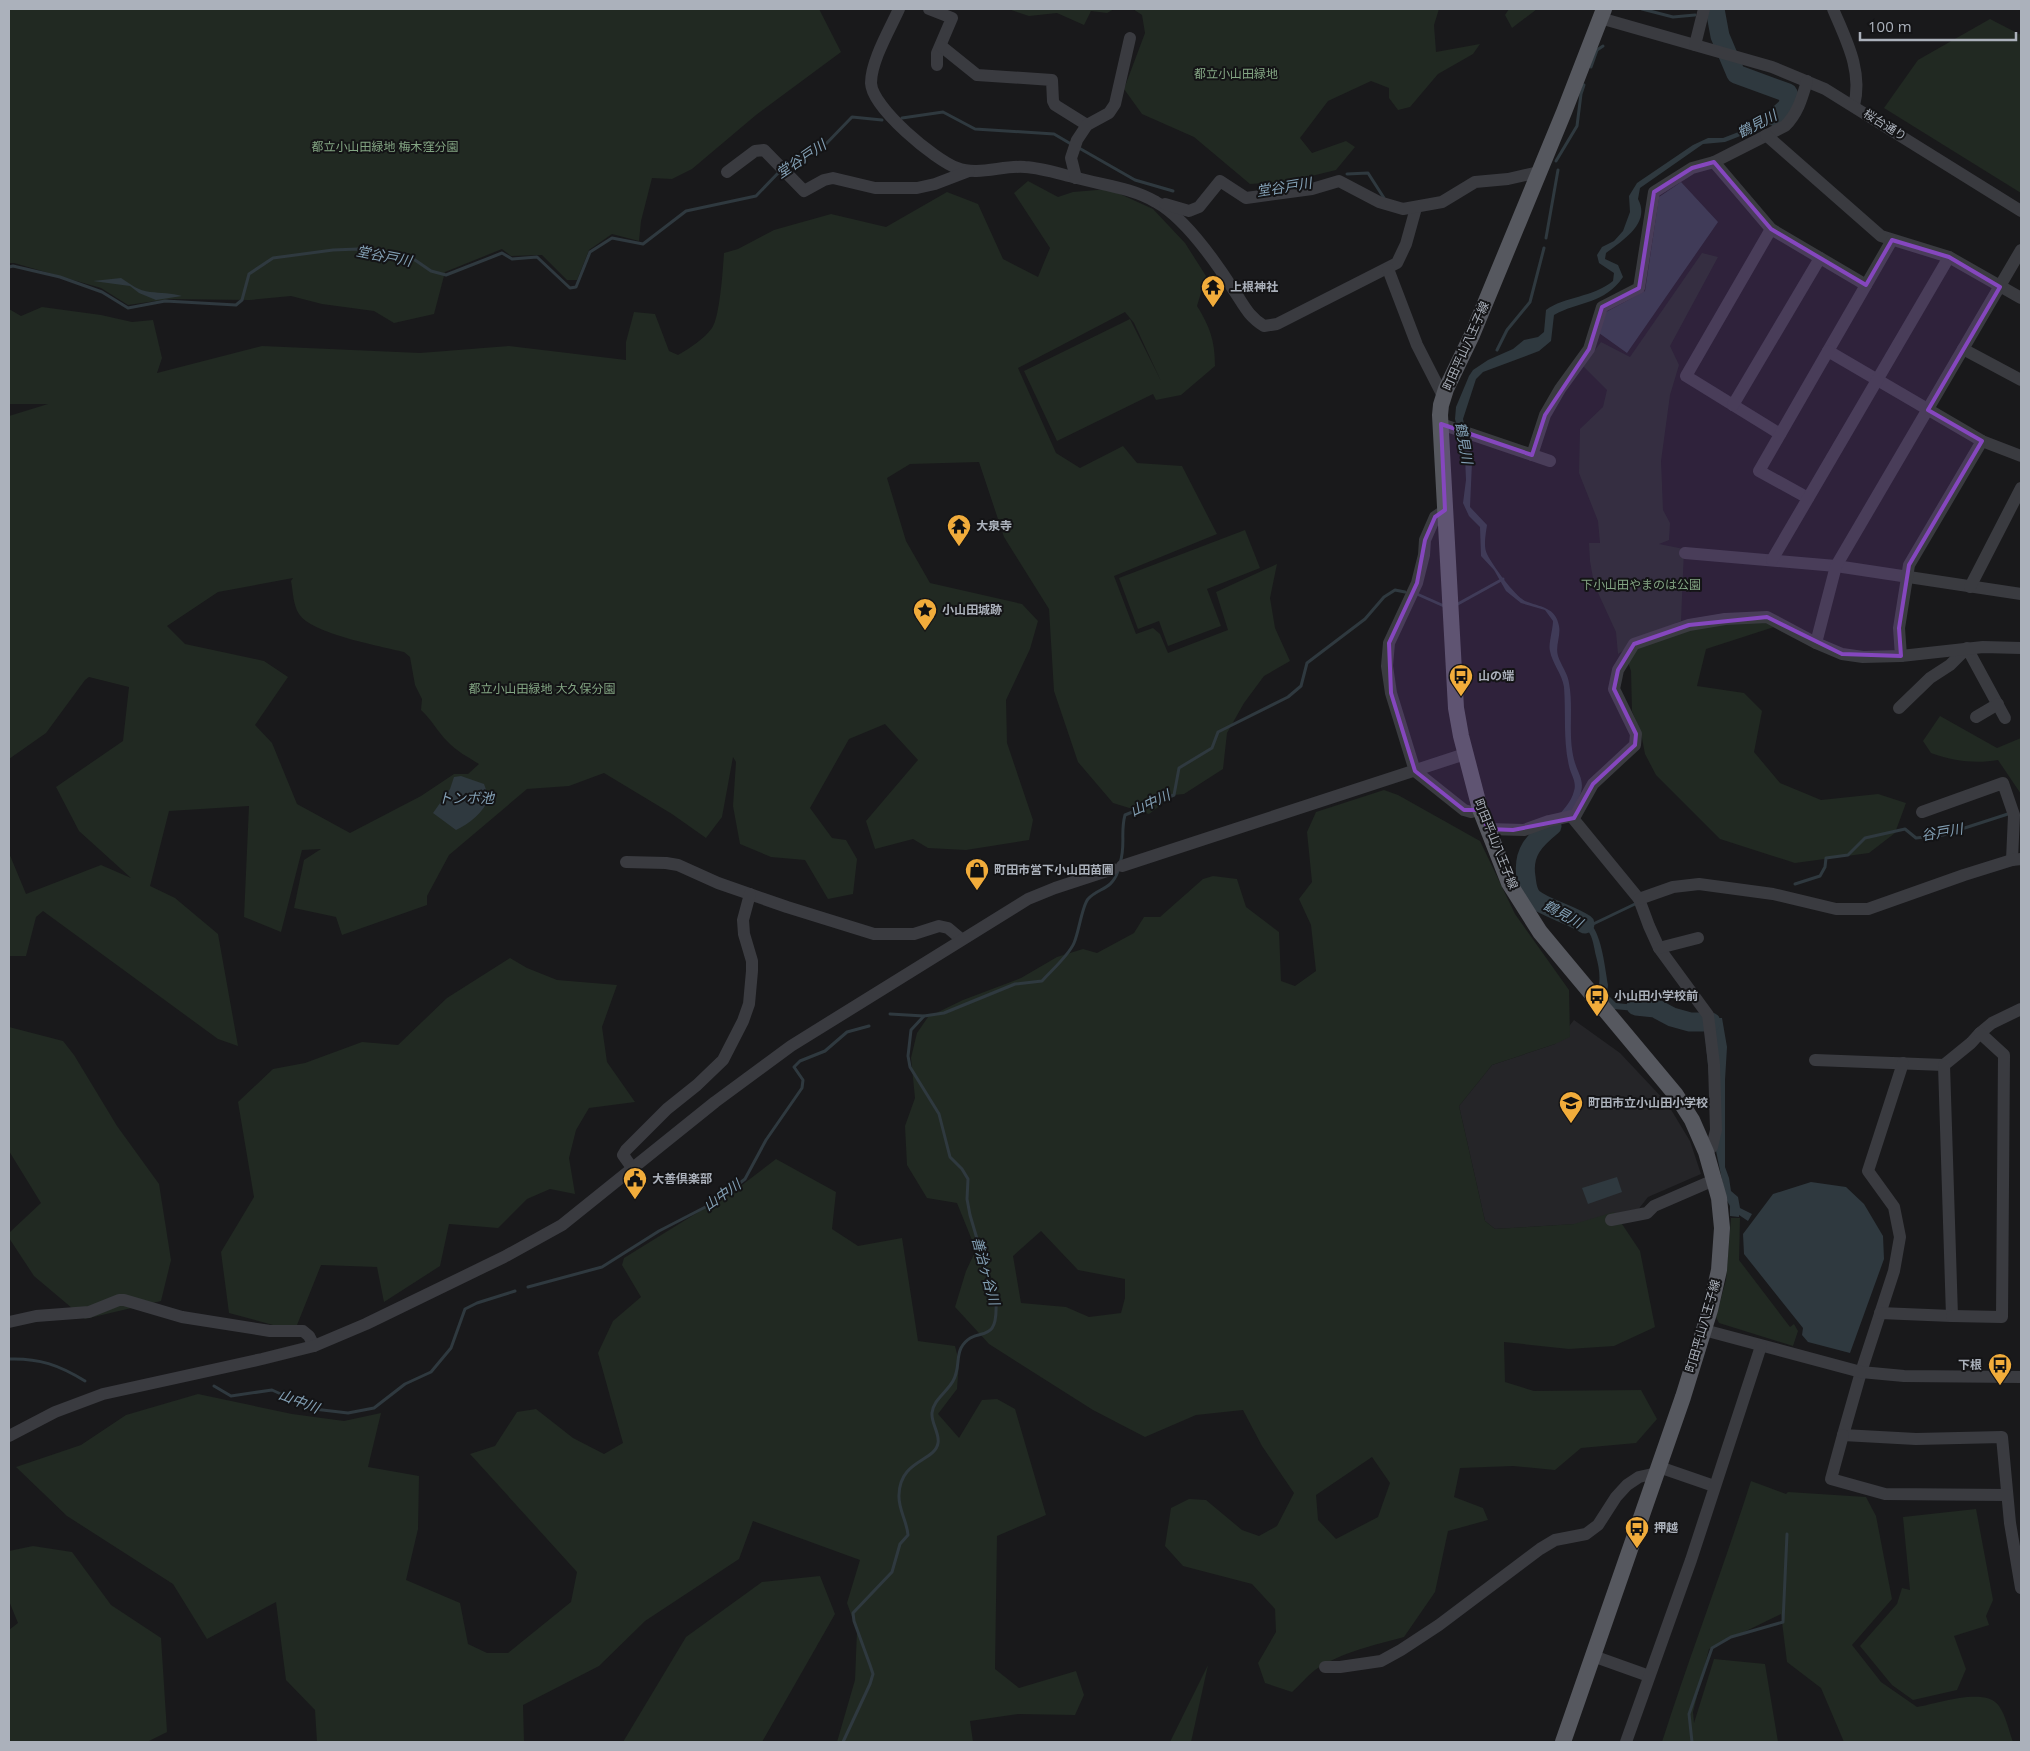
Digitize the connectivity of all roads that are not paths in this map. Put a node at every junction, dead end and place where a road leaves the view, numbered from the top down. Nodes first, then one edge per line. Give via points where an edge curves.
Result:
1 (899, 9) edge
2 (930, 9) edge
3 (1704, 9) edge
4 (1833, 9) edge
5 (1602, 13) edge
6 (1130, 38) dead end
7 (1695, 45) junction
8 (941, 46) junction
9 (937, 65) dead end
10 (1807, 81) junction
11 (1854, 106) junction
12 (1087, 125) junction
13 (1766, 135) junction
14 (1714, 162) junction
15 (969, 171) junction
16 (727, 172) dead end
17 (1539, 172) junction
18 (1076, 178) junction
19 (1157, 202) junction
20 (1416, 208) junction
21 (2021, 211) edge
22 (1771, 230) junction
23 (1892, 240) junction
24 (2021, 250) edge
25 (1949, 257) junction
26 (1820, 258) junction
27 (1388, 269) junction
28 (1866, 285) junction
29 (2000, 287) junction
30 (2021, 298) edge
31 (1963, 349) junction
32 (1828, 351) junction
33 (1877, 380) junction
34 (2021, 380) edge
35 (1443, 396) junction
36 (1733, 405) junction
37 (1928, 410) junction
38 (1447, 426) junction
39 (1780, 434) junction
40 (1982, 441) junction
41 (1532, 455) junction
42 (2021, 456) edge
43 (1550, 460) dead end
44 (2021, 488) edge
45 (1808, 498) junction
46 (1445, 510) junction
47 (1685, 553) dead end
48 (1772, 560) junction
49 (1836, 566) junction
50 (1907, 576) junction
51 (1970, 587) junction
52 (2021, 594) edge
53 (1816, 643) junction
54 (2021, 647) edge
55 (1967, 648) junction
56 (1901, 656) junction
57 (1998, 704) junction
58 (1899, 708) dead end
59 (1976, 717) dead end
60 (2005, 718) dead end
61 (1465, 754) junction
62 (1415, 771) junction
63 (1480, 809) junction
64 (1922, 812) dead end
65 (1572, 817) junction
66 (1488, 829) junction
67 (2016, 860) edge
68 (626, 862) dead end
69 (750, 894) junction
70 (1638, 899) junction
71 (1698, 938) dead end
72 (961, 939) junction
73 (1659, 948) junction
74 (2021, 1009) edge
75 (1980, 1033) junction
76 (1815, 1060) dead end
77 (1903, 1063) junction
78 (1944, 1065) junction
79 (1706, 1152) junction
80 (633, 1169) junction
81 (1714, 1180) junction
82 (1611, 1220) dead end
83 (1880, 1313) junction
84 (1952, 1316) junction
85 (9, 1322) edge
86 (1704, 1330) junction
87 (314, 1346) junction
88 (1761, 1346) junction
89 (1861, 1372) junction
90 (2021, 1377) edge
91 (1843, 1435) junction
92 (9, 1436) edge
93 (1658, 1470) junction
94 (1714, 1486) junction
95 (2007, 1495) junction
96 (2021, 1588) edge
97 (1593, 1656) junction
98 (1325, 1667) dead end
99 (1650, 1676) junction
100 (1563, 1742) edge
101 (1626, 1742) edge

1 - 15 street via 874,66 871,83 874,94 900,127 957,168
2 - 8 street via 952,18
3 - 7 street
4 - 11 street via 1855,61 1858,94
5 - 7 street
5 - 17 main road, 町田平山八王子線
6 - 12 street via 1115,104 1109,113
7 - 10 street, 桜台通り via 1772,67
8 - 9 street via 936,53
8 - 12 street via 977,75 1052,80 1052,101 1055,105
10 - 11 street, 桜台通り
10 - 13 street via 1793,118 1785,126
11 - 21 street, 桜台通り
12 - 18 street via 1071,154
13 - 14 street
13 - 23 street via 1881,236
14 - 22 street
14 - 41 street via 1692,168 1654,192 1640,288 1602,307 1589,349 1545,415
15 - 16 street via 917,188 875,188 833,178 804,191 764,150 755,151
15 - 18 street via 1025,167
17 - 20 street via 1475,182 1442,202
17 - 35 main road, 町田平山八王子線 via 1472,335
18 - 19 street
19 - 20 street via 1189,211 1199,207 1220,181 1246,198 1312,189 1339,181 1395,208
19 - 27 street via 1183,224 1224,275 1250,316 1264,326 1277,324
20 - 27 street via 1406,244 1397,263
22 - 26 street
22 - 36 street via 1686,376
23 - 25 street
23 - 28 street
24 - 29 street
25 - 29 street
25 - 33 street
26 - 28 street
26 - 36 street
27 - 35 street via 1417,345
28 - 32 street
29 - 30 street
29 - 31 street
31 - 34 street
31 - 37 street
32 - 33 street
32 - 39 street
33 - 37 street
33 - 45 street
35 - 38 main road, 町田平山八王子線 via 1441,405
36 - 39 street
37 - 40 street
37 - 49 street
38 - 41 street
38 - 46 main road, 町田平山八王子線
39 - 45 street via 1760,471
40 - 42 street
40 - 50 street via 1910,565
41 - 43 street
44 - 51 street
45 - 48 street
46 - 61 main road, 町田平山八王子線 via 1456,708
46 - 62 street via 1435,517 1424,540 1417,583 1393,631 1387,655 1391,692
47 - 48 street
48 - 49 street
49 - 50 street
49 - 53 street
50 - 51 street
50 - 56 street via 1899,628
51 - 52 street
53 - 56 street via 1842,654
53 - 65 street via 1767,617 1689,625 1634,644 1618,670 1614,689 1636,734 1635,745 1593,784
54 - 55 street
55 - 56 street
55 - 57 street
55 - 58 street
57 - 59 street
57 - 60 street
61 - 62 street
61 - 63 main road, 町田平山八王子線
62 - 63 street via 1464,810
62 - 72 street via 1055,888 1018,904
63 - 66 main road, 町田平山八王子線
64 - 67 street via 2003,783 2013,811
65 - 66 street via 1524,830
65 - 70 street
66 - 79 main road, 町田平山八王子線 via 1509,883 1536,926 1676,1095 1692,1120
67 - 70 street via 1868,909 1836,909 1773,894 1699,884 1673,887
68 - 69 street via 678,865
69 - 72 street via 874,934 914,934 939,926 948,928
69 - 80 street via 743,920 752,971 749,1004 743,1021 723,1060 626,1150 623,1155
70 - 73 street
71 - 73 street
72 - 80 street via 749,1075
73 - 79 street via 1709,1023 1716,1130 1712,1147
74 - 75 street via 1992,1023
75 - 78 street
75 - 84 street via 2004,1056 2002,1317
76 - 77 street
77 - 78 street
77 - 83 street via 1868,1171 1894,1207 1900,1237 1894,1271
78 - 84 street
79 - 81 main road, 町田平山八王子線
80 - 87 street via 544,1236 366,1324
81 - 82 street via 1654,1206 1647,1213
81 - 86 main road, 町田平山八王子線 via 1721,1213 1722,1250
83 - 84 street
83 - 89 street
85 - 87 street via 89,1312 124,1300 182,1317 270,1331 303,1331
86 - 88 street
86 - 93 main road, 町田平山八王子線
87 - 92 street via 103,1394 55,1412
88 - 89 street
88 - 94 street
89 - 90 street
89 - 91 street
91 - 95 street via 1916,1439 2002,1437
91 - 95 street via 1831,1479 1885,1494
93 - 94 street
93 - 97 main road, 町田平山八王子線
93 - 98 street via 1627,1485 1598,1525 1586,1534 1555,1540 1540,1549 1401,1650 1381,1660
94 - 99 street
95 - 96 street
97 - 99 street
97 - 100 main road, 町田平山八王子線
99 - 101 street

